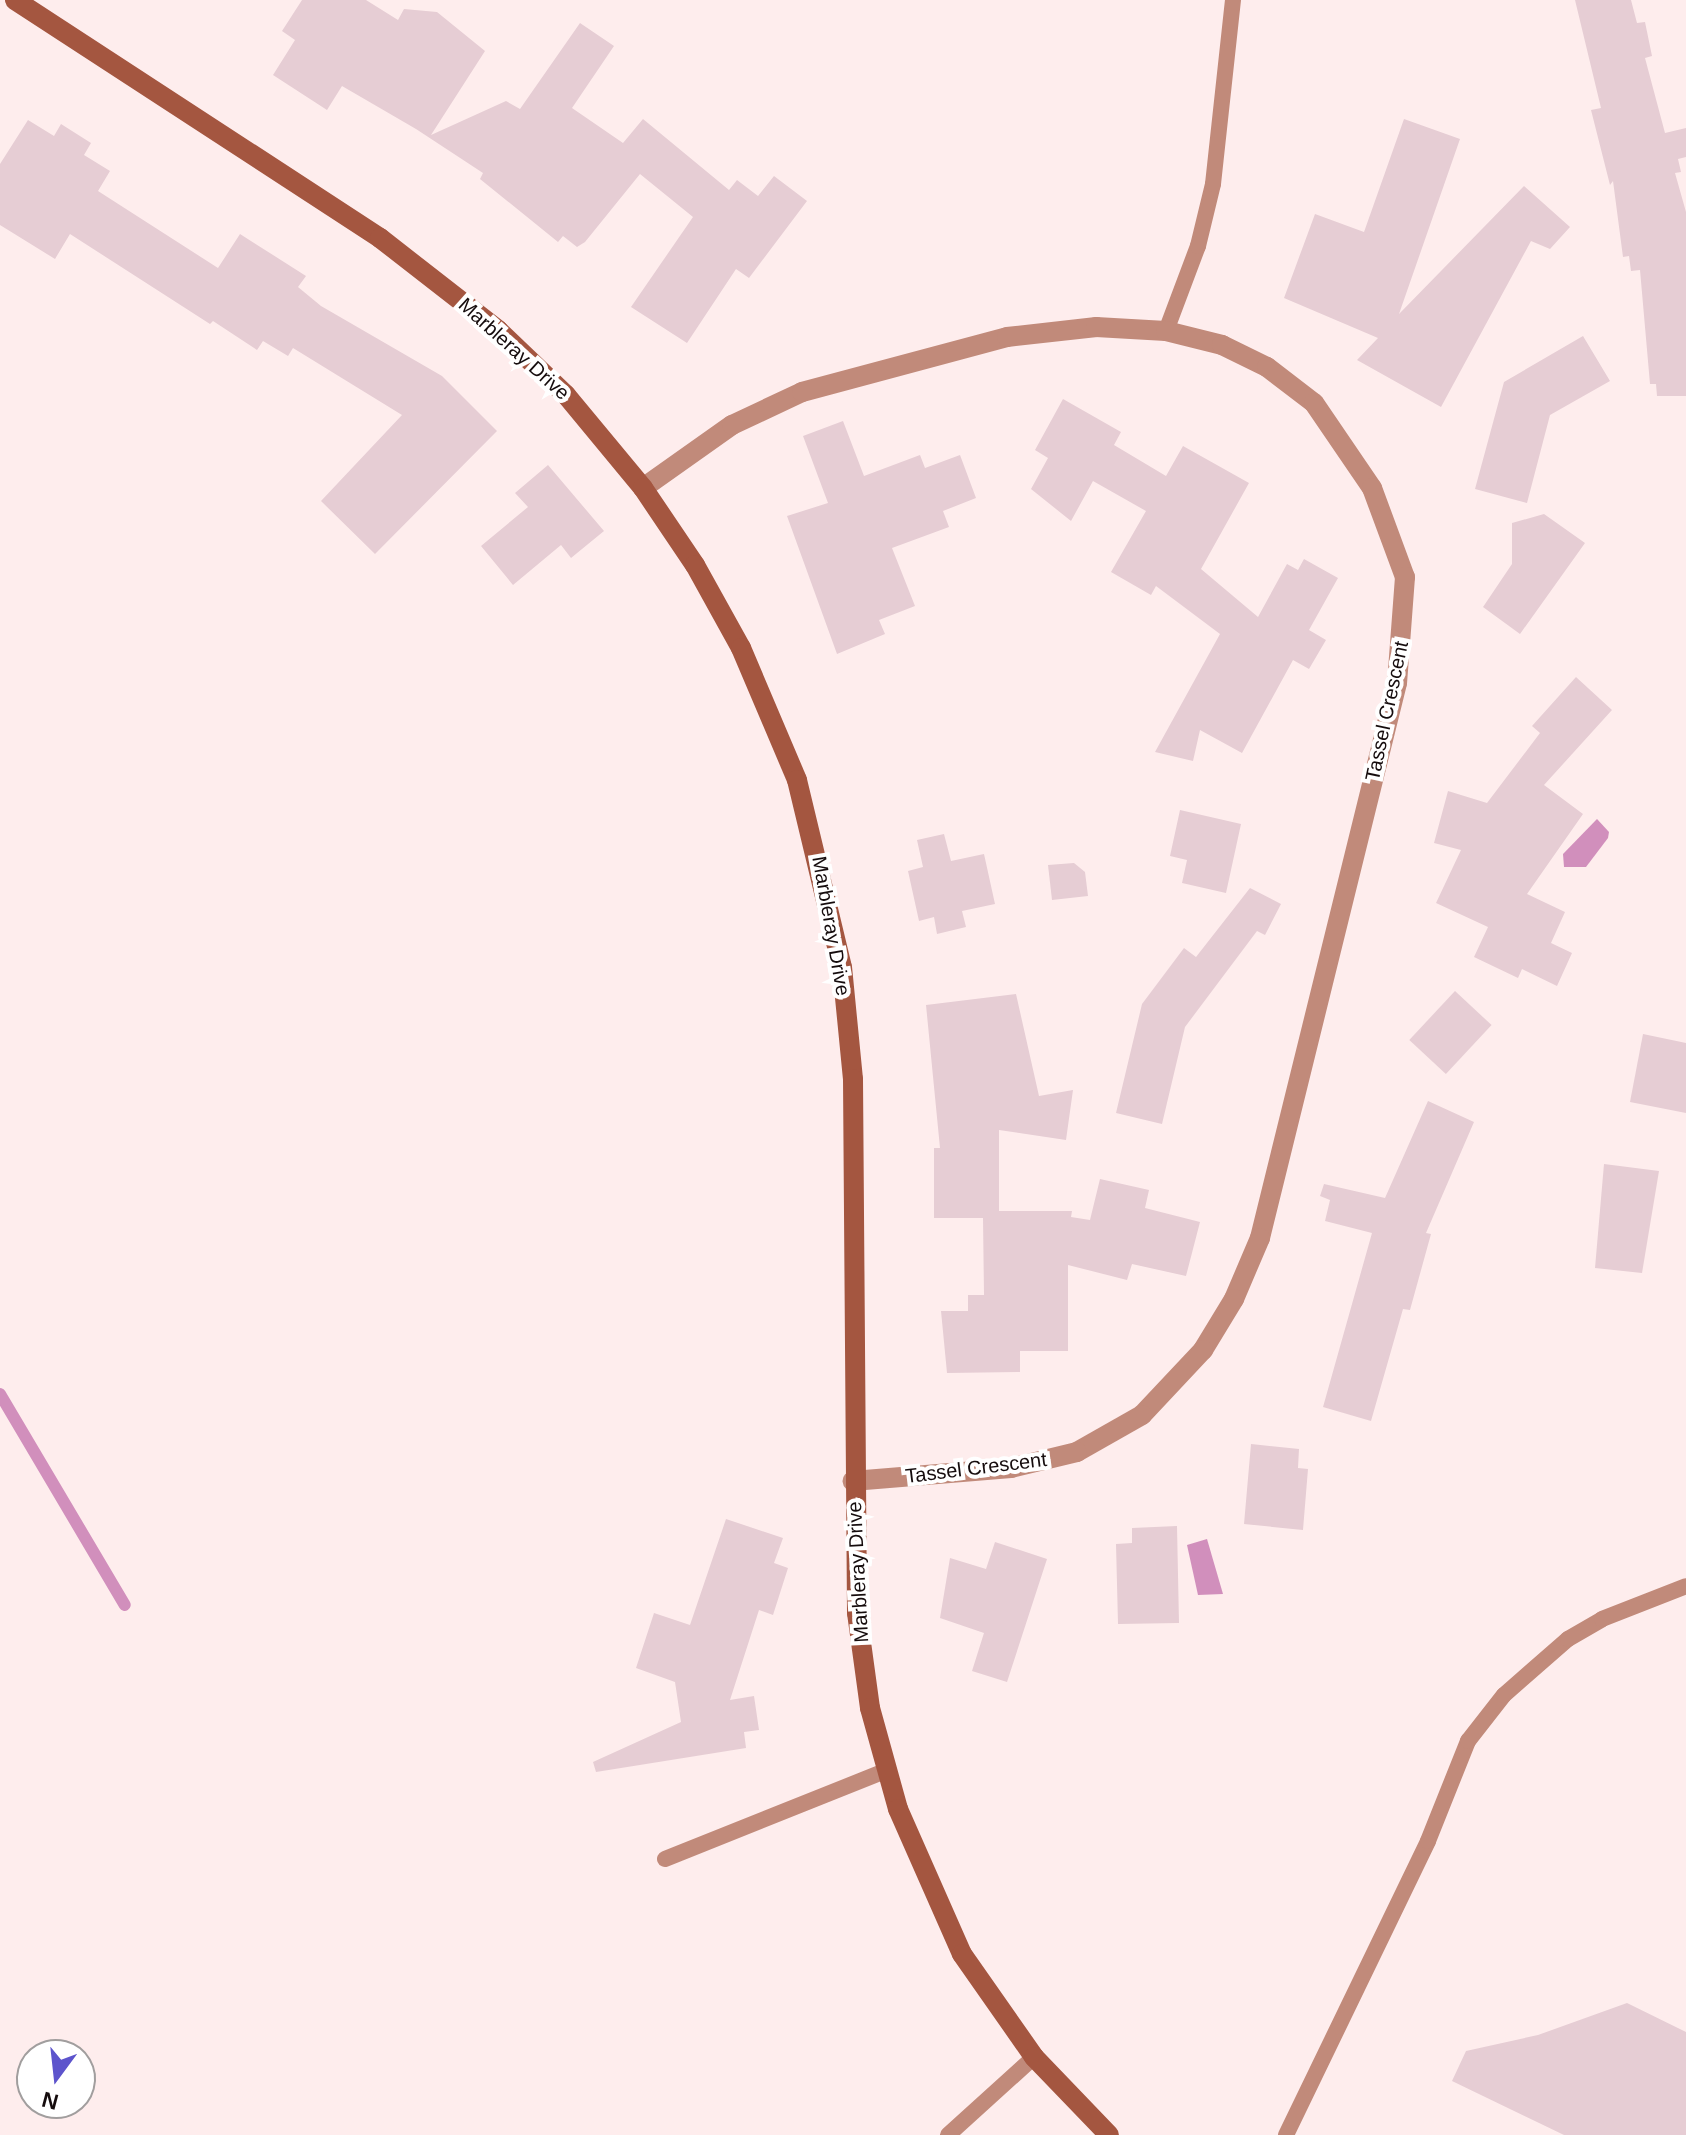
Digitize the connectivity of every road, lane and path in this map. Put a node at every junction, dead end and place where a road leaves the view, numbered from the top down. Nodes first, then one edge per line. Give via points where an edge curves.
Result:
1 (15, 0) edge
2 (1233, 0) edge
3 (1166, 331) junction
4 (643, 488) junction
5 (853, 1481) junction
6 (1686, 1586) edge
7 (887, 1770) junction
8 (665, 1859) dead end
9 (1034, 2057) junction
10 (948, 2135) edge
11 (1109, 2135) edge
12 (1286, 2135) edge

1 - 4 street, Marbleray Drive via 380,238 480,315 566,395
2 - 3 lane via 1213,184 1198,246
3 - 4 street, Tassel Crescent via 1096,327 1007,337 802,392 732,425
3 - 5 street, Tassel Crescent via 1222,345 1267,367 1314,403 1349,447 1372,488 1405,577 1397,683 1260,1238 1234,1299 1203,1350 1142,1415 1110,1436 1041,1463
4 - 5 street, Marbleray Drive via 695,565 770,711 797,780 831,909 853,1079
5 - 7 street, Marbleray Drive via 857,1613 870,1708
6 - 12 lane via 1602,1619 1568,1639 1504,1695 1468,1741 1428,1841
7 - 8 lane
7 - 9 street, Marbleray Drive via 930,1891 962,1954
9 - 10 lane
9 - 11 street, Marbleray Drive

